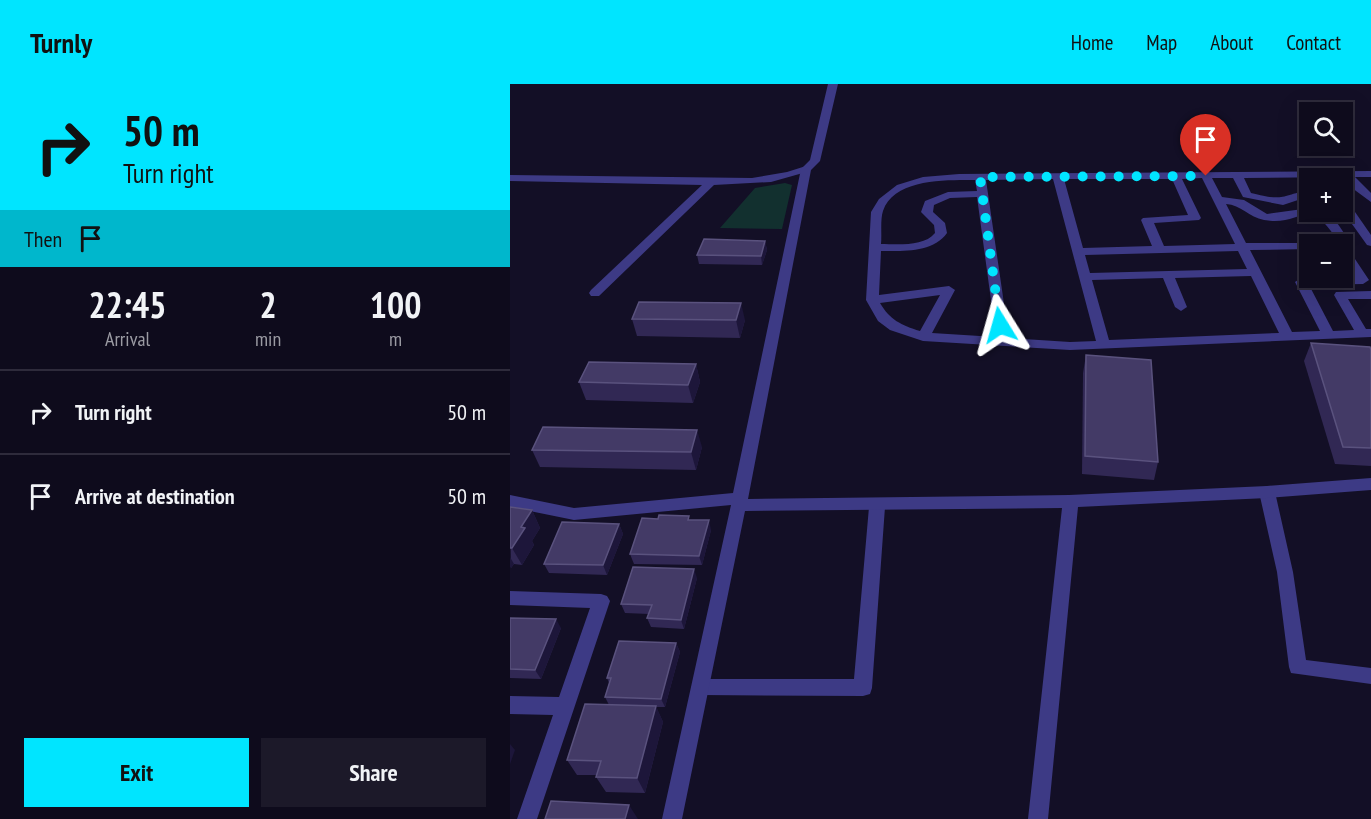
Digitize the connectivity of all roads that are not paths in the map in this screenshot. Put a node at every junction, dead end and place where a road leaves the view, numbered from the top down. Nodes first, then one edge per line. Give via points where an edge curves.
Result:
1 (834, 84) edge
2 (806, 169) junction
3 (1353, 174) edge
4 (1371, 174) edge
5 (1299, 175) edge
6 (1176, 176) junction
7 (1206, 176) junction
8 (1237, 176) junction
9 (510, 177) edge
10 (980, 177) junction
11 (1058, 177) junction
12 (712, 181) junction
13 (1353, 182) edge
14 (982, 194) junction
15 (1299, 196) edge
16 (1371, 199) edge
17 (1219, 200) junction
18 (1299, 211) edge
19 (1353, 218) edge
20 (1370, 244) edge
21 (1299, 245) edge
22 (1353, 245) edge
23 (875, 247) junction
24 (1242, 247) junction
25 (1159, 249) junction
26 (1078, 252) junction
27 (1353, 264) edge
28 (1255, 272) junction
29 (1168, 275) junction
30 (1085, 277) junction
31 (1353, 280) edge
32 (1304, 288) edge
33 (595, 293) dead end
34 (1371, 295) edge
35 (872, 300) junction
36 (1181, 307) dead end
37 (1366, 333) edge
38 (1329, 335) junction
39 (923, 337) junction
40 (1288, 337) junction
41 (1003, 343) junction
42 (1104, 346) junction
43 (1371, 484) edge
44 (1267, 492) junction
45 (510, 501) edge
46 (739, 501) junction
47 (1071, 501) junction
48 (877, 507) junction
49 (510, 598) edge
50 (1371, 676) edge
51 (701, 687) junction
52 (510, 705) edge
53 (566, 706) junction
54 (527, 819) edge
55 (672, 819) edge
56 (1038, 819) edge

1 - 2 street via 815,160
2 - 12 street via 759,179
2 - 46 street
3 - 4 street
5 - 8 street
6 - 7 street
6 - 11 street
6 - 25 street via 1195,218 1147,220
7 - 8 street
7 - 17 street
8 - 15 street via 1247,195 1264,201 1283,202
9 - 12 street
10 - 11 street
10 - 14 street
10 - 23 street via 926,180 887,197 878,212
11 - 26 street
12 - 33 street
13 - 16 street
14 - 23 street via 948,195 929,203 927,212 939,223 941,231 927,244
14 - 41 street
17 - 18 street via 1241,203 1266,217
17 - 24 street
19 - 20 street
20 - 22 street
21 - 24 street
23 - 35 street
24 - 25 street
24 - 28 street
25 - 26 street
26 - 30 street
27 - 31 street via 1363,280
28 - 29 street
28 - 40 street
29 - 30 street
29 - 36 street
30 - 42 street
32 - 38 street
34 - 37 street via 1340,296
35 - 39 street via 883,318 895,327
35 - 39 street via 949,290
37 - 38 street
38 - 40 street
39 - 41 street
40 - 42 street
41 - 42 street
43 - 44 street
44 - 47 street
44 - 50 street via 1285,572 1298,667
45 - 46 street via 574,514
46 - 48 street
46 - 51 street
47 - 48 street
47 - 56 street
48 - 51 street via 863,688
49 - 53 street via 601,601
51 - 55 street
52 - 53 street
53 - 54 street

